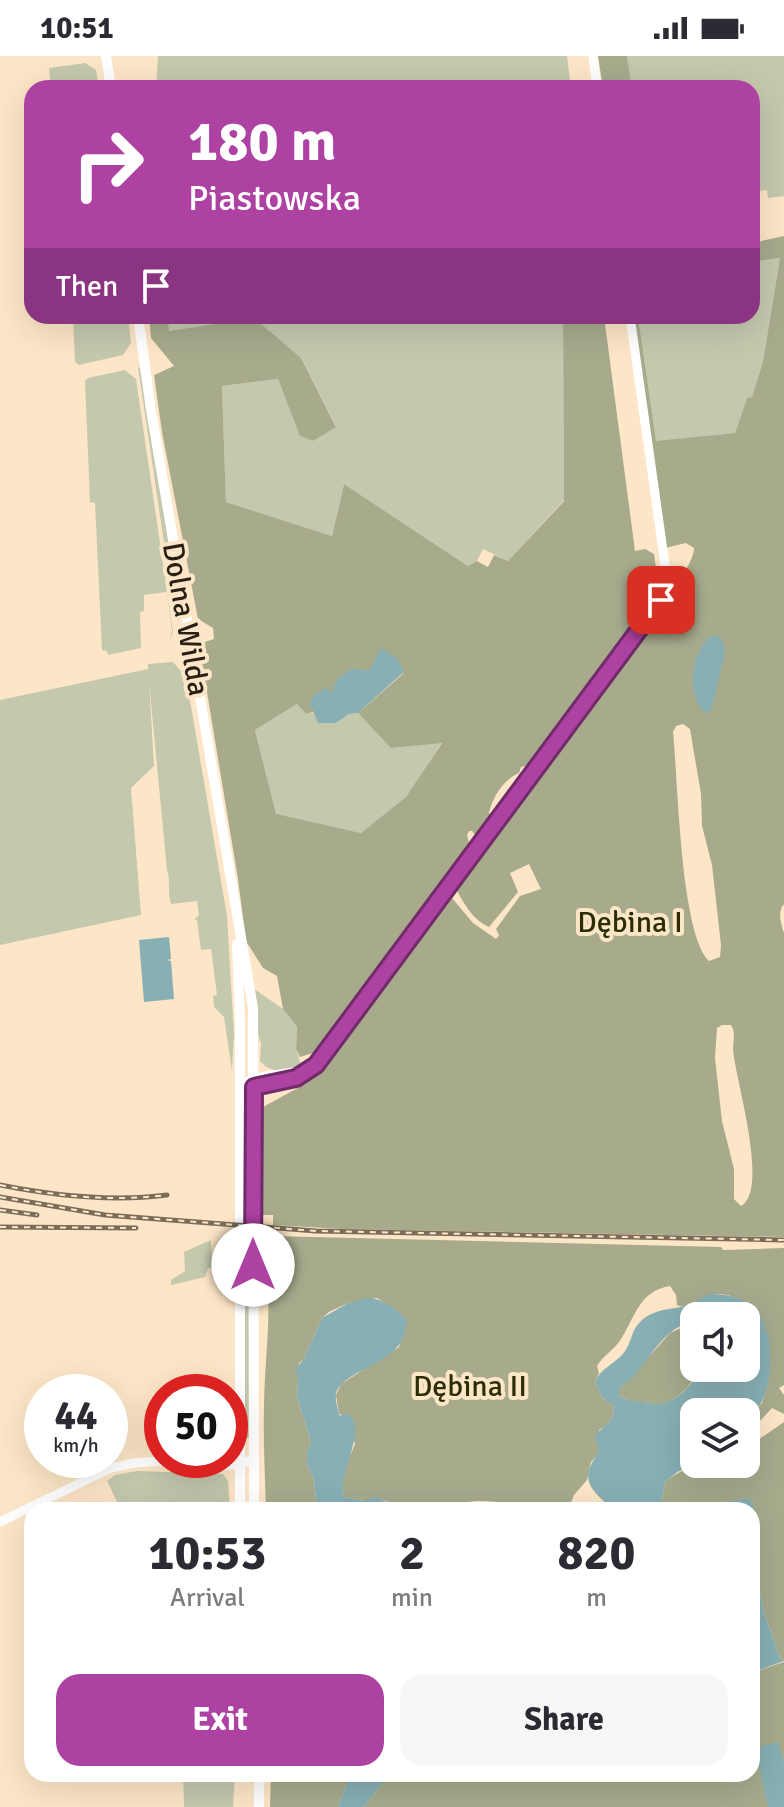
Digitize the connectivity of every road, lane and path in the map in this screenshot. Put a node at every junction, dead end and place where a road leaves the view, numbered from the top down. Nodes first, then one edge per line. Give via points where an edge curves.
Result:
1 (106, 56) edge
2 (593, 56) edge
3 (110, 80) edge
4 (596, 80) edge
5 (139, 324) edge
6 (631, 324) edge
7 (237, 922) junction
8 (254, 1082) junction
9 (241, 1087) junction
10 (237, 1374) edge
11 (248, 1459) edge
12 (253, 1459) junction
13 (144, 1462) edge
14 (238, 1478) edge
15 (41, 1502) edge
16 (239, 1502) edge
17 (254, 1502) edge
18 (24, 1510) edge
19 (0, 1522) edge
20 (259, 1782) edge
21 (259, 1807) edge

1 - 3 main road
2 - 4 street
5 - 7 main road, Dolna Wilda
6 - 8 street via 666,572 661,600 313,1068 296,1078
7 - 8 main road, Dolna Wilda via 253,1008
7 - 9 main road, Dolna Wilda
8 - 9 street
8 - 12 main road, Dolna Wilda
9 - 10 main road, Dolna Wilda
11 - 12 street
12 - 17 main road, Dolna Wilda
13 - 15 street via 111,1468
14 - 16 main road, Dolna Wilda
18 - 19 street
20 - 21 main road

